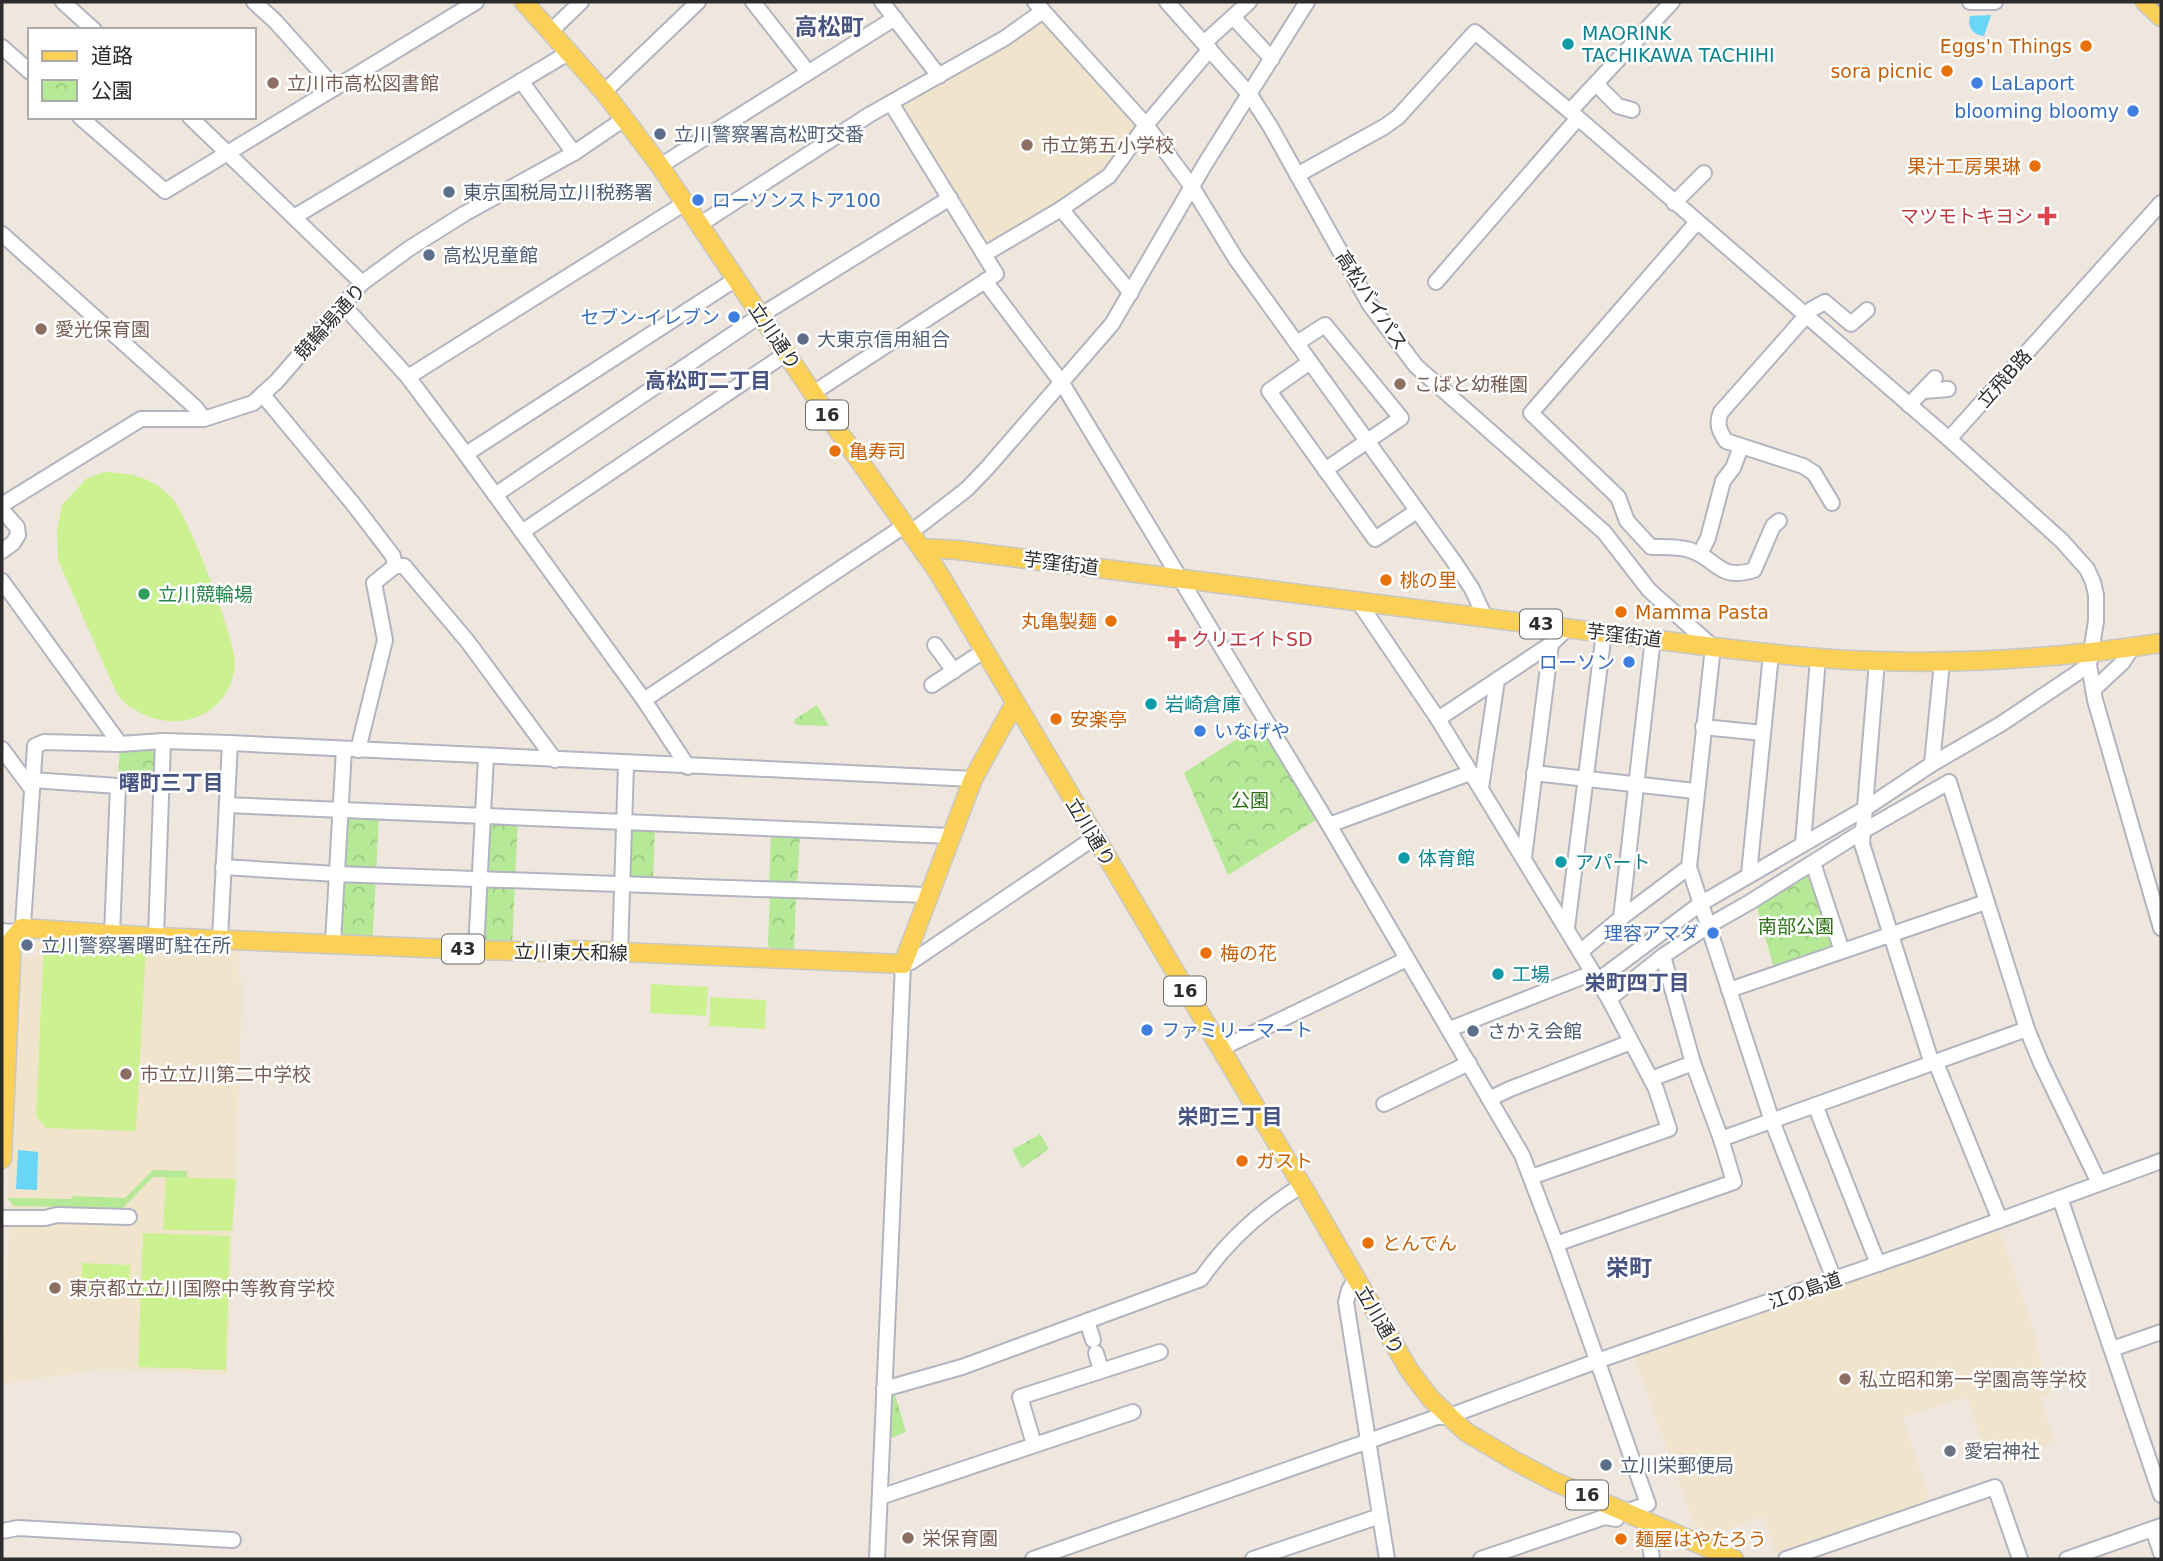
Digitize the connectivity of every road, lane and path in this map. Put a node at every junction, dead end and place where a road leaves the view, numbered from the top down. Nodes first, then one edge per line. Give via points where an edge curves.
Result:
1 (254, 2) edge
2 (476, 2) edge
3 (524, 2) edge
4 (581, 2) edge
5 (698, 2) edge
6 (753, 2) edge
7 (882, 2) edge
8 (1167, 2) edge
9 (1250, 2) edge
10 (1307, 2) edge
11 (1672, 2) edge
12 (1970, 2) edge
13 (1995, 2) edge
14 (2145, 2) edge
15 (71, 4) edge
16 (1039, 6) edge
17 (2161, 16) edge
18 (1233, 17) junction
19 (895, 18) junction
20 (92, 28) edge
21 (550, 32) junction
22 (1207, 46) junction
23 (2, 47) edge
24 (568, 53) junction
25 (1272, 59) junction
26 (28, 70) edge
27 (808, 72) junction
28 (939, 76) junction
29 (521, 81) junction
30 (1596, 84) junction
31 (335, 88) junction
32 (604, 92) junction
33 (1250, 95) junction
34 (891, 103) junction
35 (1632, 110) dead end
36 (1574, 115) junction
37 (82, 119) edge
38 (192, 119) edge
39 (624, 119) junction
40 (1146, 125) junction
41 (227, 153) junction
42 (574, 153) junction
43 (660, 166) junction
44 (1704, 173) dead end
45 (1297, 175) junction
46 (1192, 187) junction
47 (950, 198) junction
48 (1674, 202) junction
49 (685, 203) junction
50 (2161, 203) edge
51 (1061, 209) junction
52 (294, 217) junction
53 (1697, 222) junction
54 (699, 225) junction
55 (2, 234) edge
56 (985, 254) junction
57 (736, 279) junction
58 (985, 281) junction
59 (1436, 282) dead end
60 (362, 283) junction
61 (1131, 293) junction
62 (343, 305) junction
63 (1867, 310) dead end
64 (761, 315) junction
65 (1804, 316) junction
66 (1297, 343) junction
67 (787, 353) junction
68 (1310, 362) junction
69 (408, 377) junction
70 (1936, 378) dead end
71 (1062, 383) junction
72 (1948, 389) dead end
73 (1923, 391) junction
74 (813, 393) junction
75 (263, 395) junction
76 (1909, 405) junction
77 (211, 417) junction
78 (1948, 439) junction
79 (1368, 442) junction
80 (1741, 447) junction
81 (466, 454) junction
82 (1325, 470) junction
83 (495, 495) junction
84 (1832, 503) dead end
85 (2, 510) edge
86 (1417, 511) junction
87 (1779, 521) dead end
88 (907, 530) junction
89 (522, 532) junction
90 (922, 548) junction
91 (2, 551) edge
92 (1700, 554) junction
93 (395, 566) junction
94 (1179, 578) junction
95 (2, 581) edge
96 (1358, 601) junction
97 (1485, 617) junction
98 (1569, 628) junction
99 (1604, 632) junction
100 (1653, 638) junction
101 (2161, 643) edge
102 (1551, 644) junction
103 (935, 645) dead end
104 (1713, 647) junction
105 (2132, 648) junction
106 (985, 650) junction
107 (1771, 654) junction
108 (1818, 658) junction
109 (2089, 659) junction
110 (1877, 661) junction
111 (1942, 662) junction
112 (954, 671) junction
113 (1497, 680) junction
114 (932, 685) dead end
115 (2093, 690) junction
116 (644, 700) junction
117 (1015, 703) junction
118 (1438, 719) junction
119 (1703, 727) junction
120 (1763, 733) junction
121 (163, 741) junction
122 (230, 743) junction
123 (120, 744) junction
124 (2, 749) edge
125 (351, 749) junction
126 (482, 756) junction
127 (555, 760) junction
128 (626, 764) junction
129 (1932, 764) junction
130 (688, 767) junction
131 (1470, 773) junction
132 (1534, 773) junction
133 (973, 779) junction
134 (1586, 779) junction
135 (32, 784) junction
136 (1636, 785) junction
137 (1481, 788) junction
138 (1695, 792) junction
139 (227, 805) junction
140 (1866, 808) junction
141 (340, 811) junction
142 (483, 817) junction
143 (624, 824) junction
144 (1329, 825) junction
145 (1863, 831) junction
146 (951, 836) junction
147 (1094, 838) junction
148 (1802, 844) junction
149 (1524, 857) junction
150 (1813, 863) junction
151 (223, 867) junction
152 (1689, 867) junction
153 (337, 874) junction
154 (1749, 874) junction
155 (480, 880) junction
156 (622, 883) junction
157 (928, 895) junction
158 (1986, 902) junction
159 (1700, 904) junction
160 (1621, 918) junction
161 (1708, 926) junction
162 (22, 928) junction
163 (1567, 928) junction
164 (2161, 928) edge
165 (2, 931) edge
166 (112, 934) junction
167 (1891, 935) junction
168 (156, 937) junction
169 (220, 939) junction
170 (333, 943) junction
171 (476, 950) junction
172 (1842, 951) junction
173 (1580, 952) junction
174 (620, 953) junction
175 (1663, 956) junction
176 (1407, 959) junction
177 (903, 964) junction
178 (1595, 977) junction
179 (1729, 990) junction
180 (1609, 999) junction
181 (1450, 1028) junction
182 (2027, 1030) junction
183 (1631, 1042) junction
184 (1220, 1049) junction
185 (1469, 1063) junction
186 (1693, 1063) junction
187 (1934, 1064) junction
188 (1651, 1079) junction
189 (1489, 1099) junction
190 (1384, 1104) dead end
191 (1815, 1105) junction
192 (1772, 1121) junction
193 (1721, 1139) junction
194 (2, 1159) edge
195 (2161, 1161) edge
196 (1531, 1177) junction
197 (2099, 1183) junction
198 (1301, 1186) junction
199 (2060, 1198) junction
200 (129, 1217) dead end
201 (2, 1218) edge
202 (2000, 1220) junction
203 (1556, 1244) junction
204 (1878, 1264) junction
205 (1356, 1278) junction
206 (1835, 1279) junction
207 (1087, 1321) junction
208 (2161, 1332) edge
209 (2112, 1349) junction
210 (1160, 1352) dead end
211 (1597, 1361) junction
212 (1101, 1370) junction
213 (884, 1389) junction
214 (1133, 1412) dead end
215 (1447, 1417) junction
216 (1367, 1440) junction
217 (1034, 1444) junction
218 (2156, 1464) edge
219 (2161, 1495) edge
220 (880, 1497) junction
221 (1623, 1511) junction
222 (1380, 1516) junction
223 (1647, 1521) junction
224 (2157, 1527) edge
225 (2, 1531) edge
226 (233, 1540) dead end
227 (2161, 1553) edge
228 (877, 1559) edge
229 (1033, 1559) edge
230 (1253, 1559) edge
231 (1387, 1559) edge
232 (1481, 1559) edge
233 (1652, 1559) edge
234 (1734, 1559) edge
235 (1786, 1559) edge
236 (2020, 1559) edge
237 (2067, 1559) edge

1 - 31 street
2 - 31 street
3 - 21 main road, 立川通り / 16
4 - 21 street
5 - 32 street
6 - 27 street
7 - 19 street
8 - 22 street, 高松バイパス
9 - 18 street
10 - 25 street
11 - 30 street
12 - 13 street
14 - 17 main road
15 - 20 street
16 - 28 street via 1005,38
16 - 40 street
18 - 22 street
18 - 25 street
19 - 27 street
19 - 28 street
21 - 24 main road, 立川通り / 16
22 - 33 street, 高松バイパス
22 - 40 street
23 - 26 street
24 - 29 street
24 - 32 main road, 立川通り / 16
25 - 33 street
27 - 43 street
28 - 34 street
29 - 42 street
29 - 52 street
30 - 35 street via 1618,106
30 - 36 street
31 - 41 street
32 - 39 main road, 立川通り / 16
33 - 45 street, 高松バイパス
33 - 46 street
34 - 47 street
34 - 54 street
36 - 45 street via 1475,32 1398,117
36 - 48 street
36 - 59 street
37 - 41 street via 165,191
38 - 41 street
39 - 42 street, 競輪場通り
39 - 43 main road, 立川通り / 16
40 - 46 street
40 - 51 street via 1109,176
41 - 52 street
42 - 60 street, 競輪場通り via 464,214
43 - 49 main road, 立川通り / 16
44 - 48 street
45 - 104 street, 高松バイパス via 1370,305 1416,366 1604,532 1649,590
46 - 61 street
46 - 66 street
47 - 56 street
47 - 64 street
48 - 53 street
49 - 54 main road, 立川通り / 16
49 - 69 street
50 - 78 street, 立飛B路
51 - 56 street
51 - 61 street
52 - 60 street
53 - 65 street
53 - 92 street via 1531,413 1618,497 1626,521 1651,547 1687,548
54 - 57 main road, 立川通り / 16
55 - 77 street
56 - 58 street via 996,274
57 - 64 main road, 立川通り / 16
57 - 81 street
58 - 71 street
58 - 74 street
60 - 62 street, 競輪場通り
61 - 71 street via 1112,324
62 - 69 street
62 - 75 street, 競輪場通り
63 - 65 street via 1851,324 1825,302
64 - 67 main road, 立川通り / 16
64 - 83 street
65 - 76 street
65 - 80 street via 1718,418 1726,441
66 - 68 street
66 - 79 street via 1325,325 1401,418
67 - 74 main road, 立川通り / 16
67 - 89 street
68 - 79 street
68 - 82 street via 1269,391
69 - 81 street
70 - 73 street
71 - 88 street via 967,489
71 - 94 street
72 - 73 street
73 - 76 street
74 - 88 main road, 立川通り / 16
75 - 77 street, 競輪場通り
75 - 93 street via 393,555
76 - 78 street
77 - 85 street, 競輪場通り via 141,419 5,503
78 - 109 street via 2087,569 2093,582 2096,621
79 - 82 street
79 - 86 street
80 - 84 street via 1803,466 1814,473
80 - 92 street via 1723,481
81 - 83 street
82 - 86 street via 1375,538
83 - 89 street
85 - 91 street via 18,535
86 - 97 street via 1472,589
87 - 92 street via 1754,570 1728,574
88 - 90 main road, 立川通り / 16
88 - 116 street
89 - 116 street
90 - 94 main road, 芋窪街道 / 43
90 - 106 main road, 立川通り / 16
93 - 125 street via 374,583 385,640
93 - 127 street via 404,566 468,642
94 - 96 main road, 芋窪街道 / 43
94 - 144 street
95 - 123 street
96 - 97 main road, 芋窪街道 / 43
96 - 118 street
97 - 98 main road, 芋窪街道 / 43
98 - 99 main road, 芋窪街道 / 43
98 - 102 street
99 - 100 main road, 芋窪街道 / 43
99 - 134 street
100 - 104 main road, 芋窪街道 / 43
100 - 136 street
101 - 105 main road, 芋窪街道 / 43
102 - 113 street
102 - 132 street
103 - 112 street
104 - 107 main road, 芋窪街道 / 43
104 - 119 street
105 - 109 main road, 芋窪街道 / 43
105 - 115 street
106 - 112 street
106 - 117 main road, 立川通り / 16
107 - 108 main road, 芋窪街道 / 43
107 - 120 street
108 - 110 main road, 芋窪街道 / 43
108 - 148 street
109 - 111 main road, 芋窪街道 / 43
109 - 115 street
109 - 129 street via 2001,724
110 - 111 main road, 芋窪街道 / 43
110 - 140 street
111 - 129 street
112 - 114 street
113 - 118 street
113 - 137 street
115 - 164 street
116 - 130 street
117 - 133 main road
117 - 147 main road, 立川通り / 16
118 - 131 street
119 - 120 street
119 - 138 street
120 - 154 street
121 - 122 street
121 - 123 street
121 - 168 street
122 - 125 street
122 - 139 street
123 - 135 street via 44,742 35,746
124 - 135 street
125 - 126 street
125 - 141 street
126 - 127 street
126 - 142 street
127 - 128 street
128 - 130 street
128 - 143 street
129 - 140 street
130 - 133 street
131 - 137 street
131 - 144 street
132 - 134 street
132 - 149 street
133 - 146 main road
134 - 136 street
134 - 163 street
135 - 162 street
135 - 166 street via 118,786
136 - 138 street
136 - 160 street
137 - 149 street
138 - 152 street
139 - 141 street
139 - 151 street
140 - 145 street
140 - 148 street
141 - 142 street
141 - 153 street
142 - 143 street
142 - 155 street
143 - 146 street
143 - 156 street
144 - 176 street
145 - 150 street
145 - 158 street via 1949,782
145 - 167 street via 1862,844
146 - 157 main road
147 - 177 street
147 - 184 main road, 立川通り / 16
148 - 154 street
149 - 163 street
150 - 161 street
150 - 172 street
151 - 153 street
151 - 169 street
152 - 159 street
152 - 160 street
153 - 155 street
153 - 170 street
154 - 159 street
155 - 156 street
155 - 171 street
156 - 157 street
156 - 174 street
157 - 177 main road
158 - 167 street
158 - 182 street
159 - 161 street
159 - 178 street
160 - 173 street
161 - 175 street
161 - 179 street
162 - 165 street
162 - 166 main road, 立川東大和線 / 43
162 - 194 main road via 12,940
163 - 173 street
166 - 168 main road, 立川東大和線 / 43
167 - 172 street
167 - 187 street
168 - 169 main road, 立川東大和線 / 43
169 - 170 main road, 立川東大和線 / 43
170 - 171 main road, 立川東大和線 / 43
171 - 174 main road, 立川東大和線 / 43
172 - 179 street
173 - 178 street
174 - 177 main road, 立川東大和線 / 43
175 - 180 street
175 - 186 street
176 - 181 street
176 - 184 street
177 - 213 street
178 - 180 street
178 - 181 street
179 - 192 street
180 - 183 street
181 - 185 street
182 - 187 street
182 - 197 street
183 - 188 street
183 - 189 street
184 - 198 main road, 立川通り / 16
185 - 189 street
185 - 190 street
186 - 188 street
186 - 193 street
187 - 191 street
187 - 202 street
188 - 196 street via 1669,1129
189 - 196 street
191 - 192 street
191 - 204 street
192 - 193 street
192 - 206 street
193 - 203 street via 1734,1182
195 - 197 street, 江の島道
196 - 203 street
197 - 199 street, 江の島道
198 - 205 main road, 立川通り / 16
198 - 207 street via 1247,1226 1201,1279
199 - 202 street, 江の島道
199 - 209 street
200 - 201 street
202 - 204 street, 江の島道
203 - 211 street
204 - 206 street, 江の島道
205 - 215 main road, 立川通り / 16 via 1409,1370
205 - 216 street via 1346,1302
206 - 211 street, 江の島道
207 - 212 street
207 - 213 street via 962,1367
208 - 209 street
209 - 218 street
210 - 212 street
211 - 215 street, 江の島道
211 - 221 street via 1648,1503
212 - 217 street via 1020,1397
213 - 220 street
214 - 217 street
215 - 216 street, 江の島道
215 - 221 main road, 立川通り / 16 via 1515,1461
216 - 222 street
216 - 229 street, 江の島道
217 - 220 street
218 - 219 street
220 - 228 street
221 - 223 main road, 立川通り / 16
221 - 232 street via 1616,1518 1605,1517
222 - 230 street
222 - 231 street
223 - 233 street
223 - 234 main road, 立川通り / 16
224 - 227 street
224 - 237 street
225 - 226 street via 18,1528
235 - 236 street via 1995,1487

